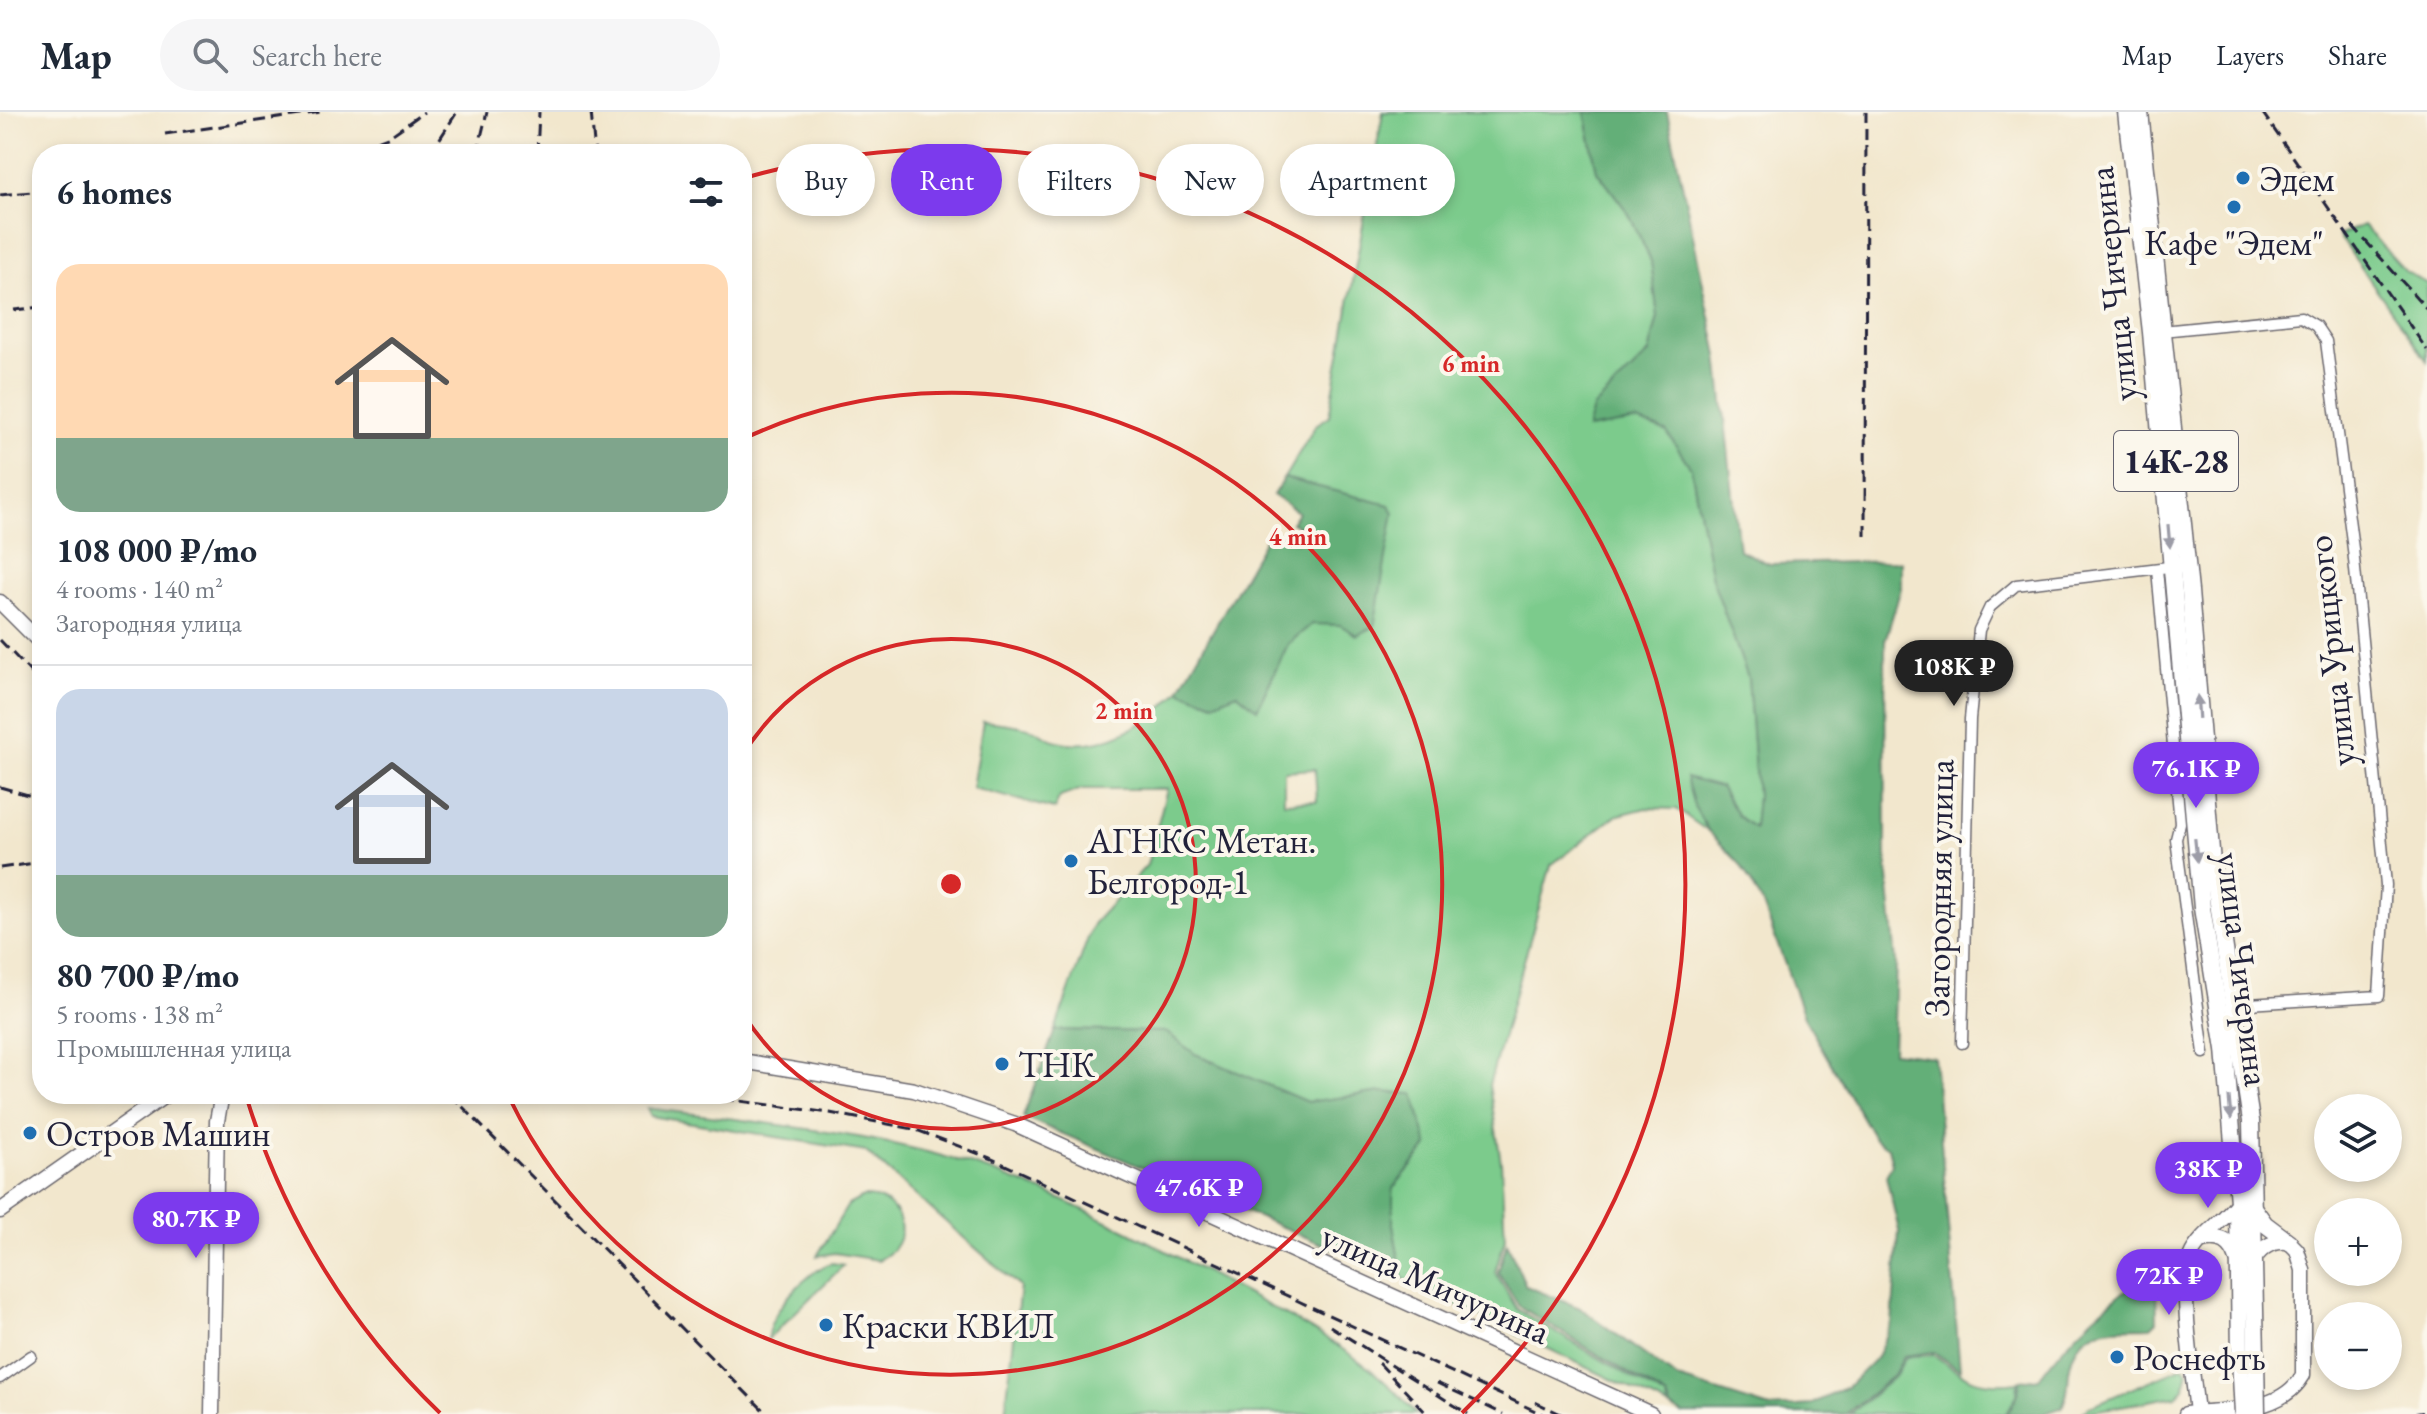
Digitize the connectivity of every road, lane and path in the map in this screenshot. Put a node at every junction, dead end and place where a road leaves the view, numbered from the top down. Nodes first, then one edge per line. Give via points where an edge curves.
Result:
1 (2126, 112) edge
2 (2140, 112) edge
3 (2157, 331) junction
4 (2172, 567) junction
5 (0, 602) edge
6 (32, 634) edge
7 (2232, 1005) junction
8 (1962, 1043) dead end
9 (2204, 1053) dead end
10 (752, 1063) edge
11 (153, 1104) edge
12 (218, 1104) edge
13 (2245, 1204) junction
14 (0, 1211) edge
15 (2203, 1240) junction
16 (2289, 1242) junction
17 (2246, 1260) junction
18 (31, 1356) dead end
19 (2248, 1357) junction
20 (0, 1378) edge
21 (2264, 1409) edge
22 (2192, 1413) edge
23 (212, 1414) edge
24 (1651, 1414) edge
25 (2243, 1414) edge

1 - 3 main road, улица Чичерина / 14К-28
2 - 3 main road, улица Чичерина / 14К-28
3 - 4 main road, улица Чичерина / 14К-28
3 - 7 street, улица Урицкого via 2301,317 2316,326 2326,341 2353,549 2386,885 2379,996
7 -> 4 main road, улица Чичерина / 14К-28
4 - 8 street, Загородняя улица via 2016,585 1990,607 1979,630 1970,719
4 - 9 street via 2180,823 2176,839
4 -> 13 main road, улица Чичерина / 14К-28 via 2202,908
5 - 6 main road
7 - 13 main road, улица Чичерина / 14К-28 via 2248,1089
10 - 24 main road, улица Мичурина via 914,1090 1015,1124
11 - 14 main road
12 - 23 main road
13 - 15 main road
13 - 16 main road
13 - 17 main road, улица Чичерина / 14К-28
15 - 17 main road via 2225,1240
15 - 22 main road via 2191,1254 2186,1286
16 - 17 main road via 2270,1243
16 - 21 main road via 2303,1270 2303,1375 2296,1389
17 - 19 main road, улица Чичерина / 14К-28
18 - 20 street
19 - 21 main road, 14К-28, bridge
19 - 25 main road, 14К-28, bridge
21 - 22 main road

